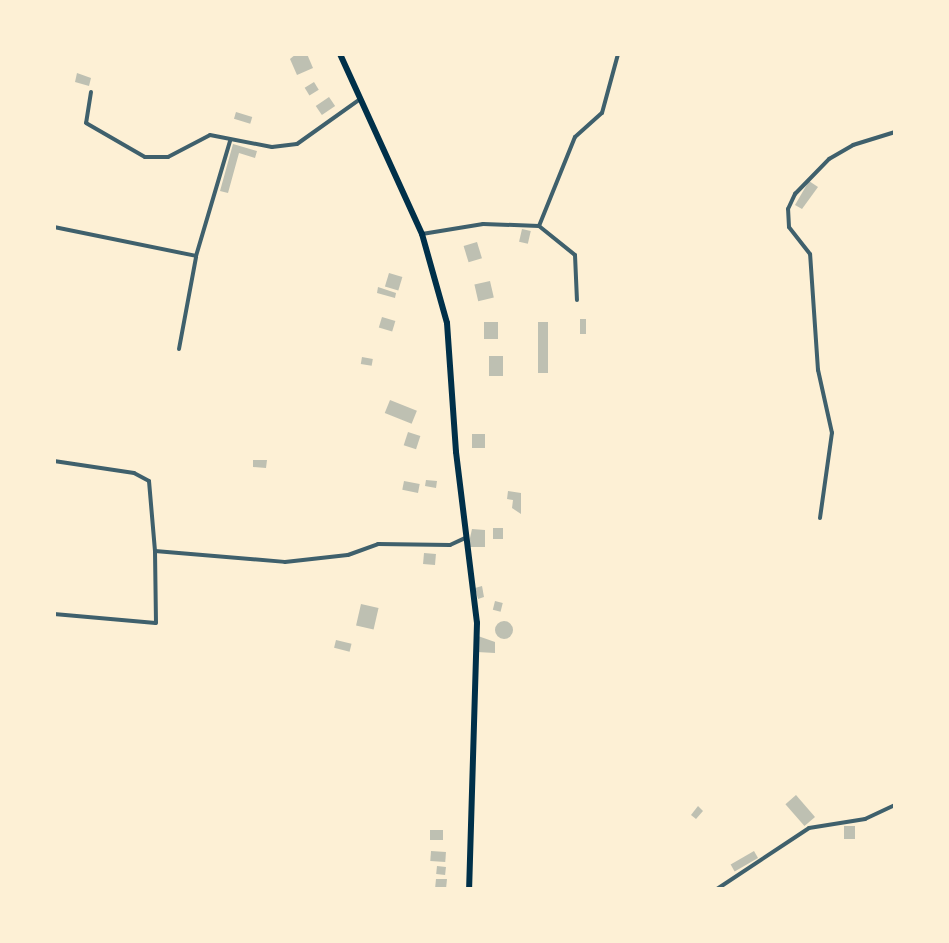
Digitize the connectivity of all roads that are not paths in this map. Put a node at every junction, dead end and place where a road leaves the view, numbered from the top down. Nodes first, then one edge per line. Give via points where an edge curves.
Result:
1 (340, 54) edge
2 (618, 54) edge
3 (91, 92) dead end
4 (360, 99) junction
5 (895, 132) edge
6 (230, 140) junction
7 (539, 226) junction
8 (54, 227) edge
9 (422, 234) junction
10 (196, 256) junction
11 (577, 300) dead end
12 (179, 349) dead end
13 (54, 461) edge
14 (820, 518) dead end
15 (465, 538) junction
16 (155, 551) junction
17 (54, 614) edge
18 (895, 805) edge
19 (469, 889) edge
20 (717, 889) edge

1 - 4 main road
2 - 7 street via 602,113 575,137
3 - 6 street via 86,123 145,157 168,157 210,135
4 - 6 street via 297,144
4 - 9 main road
5 - 14 street via 829,159 802,185 788,209 789,227 810,254 818,370 832,433
6 - 10 street
7 - 9 street via 483,224
7 - 11 street via 575,255
8 - 10 street
9 - 15 main road via 447,323
10 - 12 street
13 - 16 street via 134,473 149,481
15 - 16 street via 450,545 378,544 348,555 285,562
15 - 19 main road via 477,623
16 - 17 street via 156,623
18 - 20 street via 865,819 809,828

